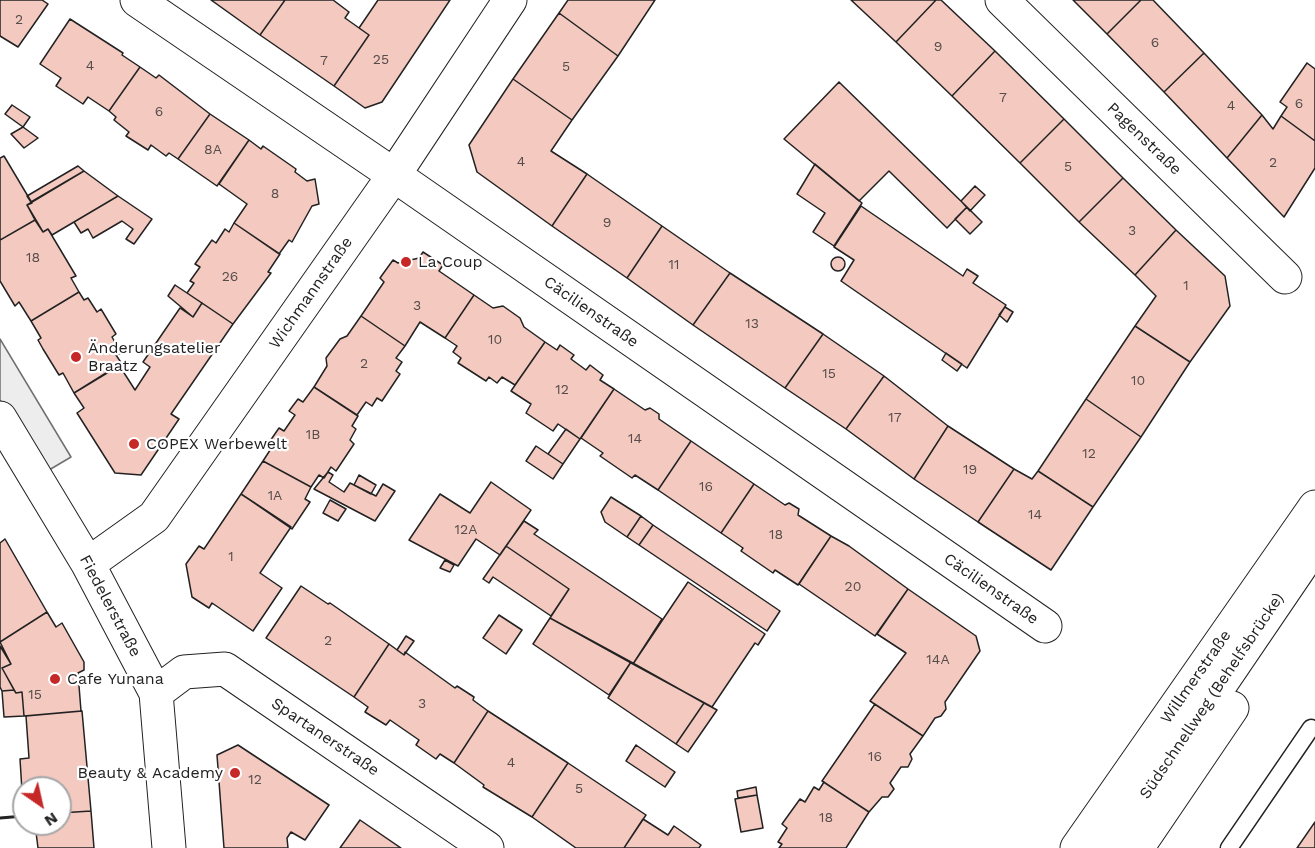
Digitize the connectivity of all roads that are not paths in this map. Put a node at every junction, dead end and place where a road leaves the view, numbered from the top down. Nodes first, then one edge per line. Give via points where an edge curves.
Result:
1 (136, 0) edge
2 (510, 0) edge
3 (1002, 0) edge
4 (394, 175) junction
5 (1285, 277) dead end
6 (0, 418) edge
7 (1315, 507) edge
8 (1315, 545) edge
9 (88, 564) junction
10 (1315, 585) edge
11 (1045, 626) dead end
12 (156, 693) junction
13 (1311, 728) dead end
14 (169, 848) edge
15 (487, 848) edge
16 (1077, 848) edge
17 (1109, 848) edge
18 (1137, 848) edge
19 (1229, 848) edge

1 - 4 main road, Cäcilienstraße
2 - 4 main road, Wichmannstraße
3 - 5 main road, Pagenstraße
4 - 9 main road, Wichmannstraße via 154,517
4 - 11 main road, Cäcilienstraße
6 - 9 main road, Fiedelerstraße
7 - 16 main road, Willmerstraße
8 - 17 main road, Südschnellweg (Behelfsbrücke)
9 - 12 main road, Fiedelerstraße
10 - 18 main road, Südschnellweg (Behelfsbrücke)
12 - 14 main road, Fiedelerstraße
12 - 15 main road, Spartanerstraße via 184,672 225,669
13 - 19 lane

